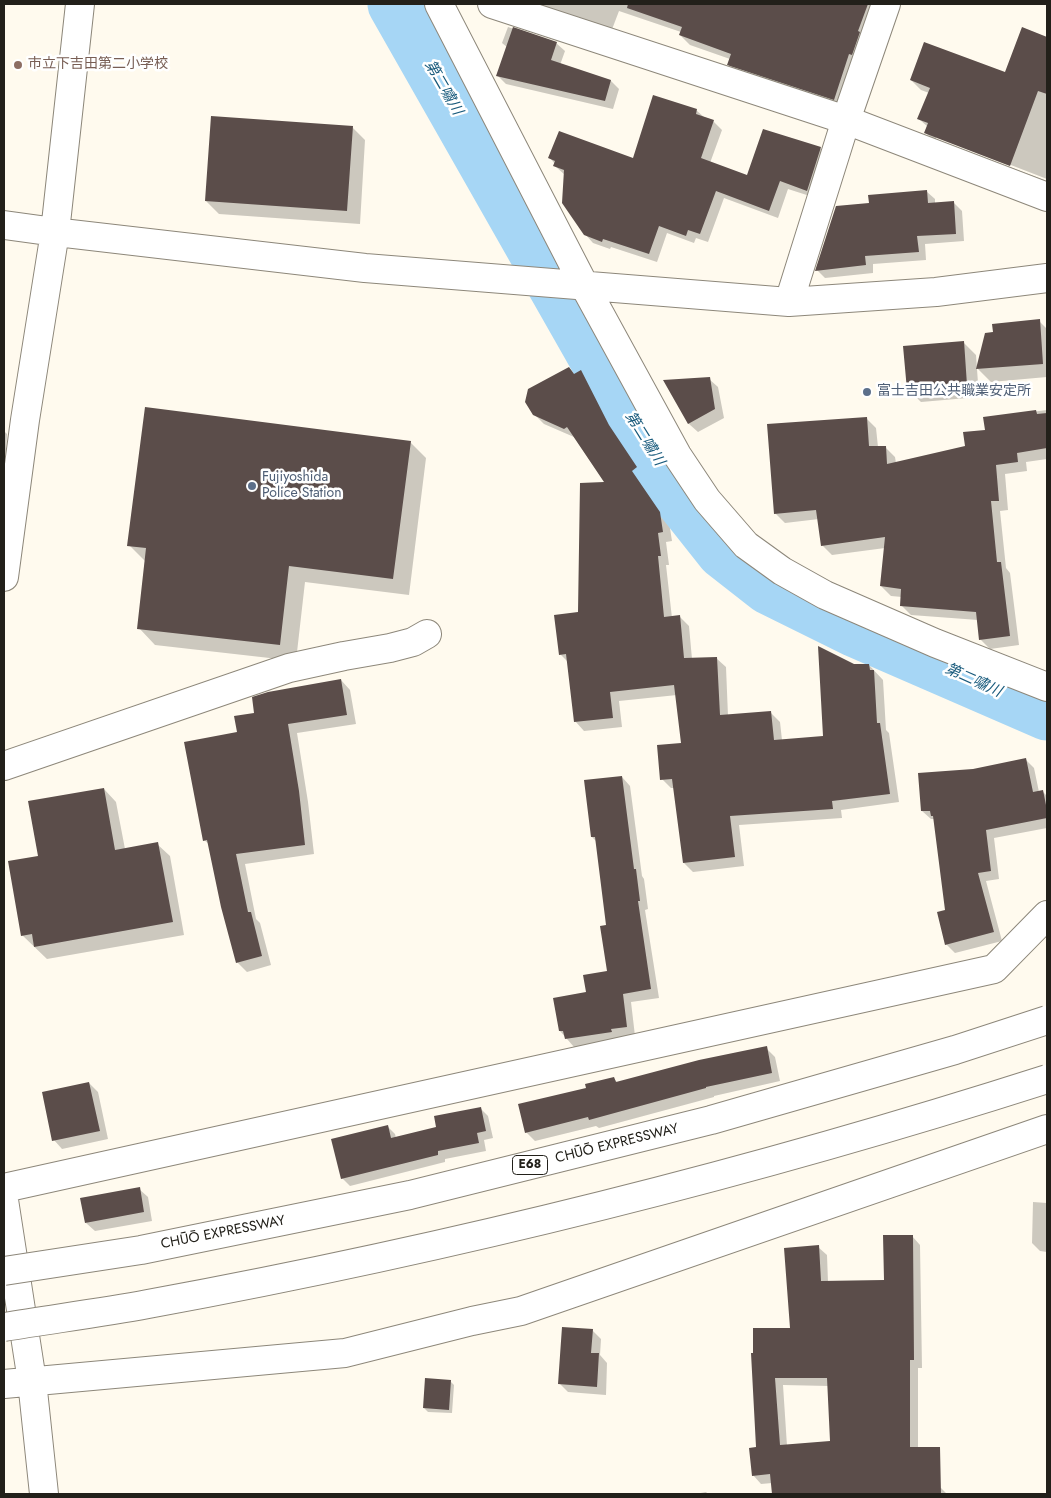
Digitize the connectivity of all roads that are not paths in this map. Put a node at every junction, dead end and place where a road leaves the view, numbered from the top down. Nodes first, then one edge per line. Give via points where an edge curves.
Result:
1 (80, 4) edge
2 (438, 4) edge
3 (492, 4) edge
4 (886, 4) edge
5 (846, 120) junction
6 (1047, 197) edge
7 (4, 225) edge
8 (55, 232) junction
9 (1047, 278) edge
10 (574, 284) junction
11 (789, 302) junction
12 (4, 577) edge
13 (427, 634) dead end
14 (1047, 686) edge
15 (4, 766) edge
16 (1047, 915) edge
17 (1047, 1020) edge
18 (1047, 1079) edge
19 (1047, 1129) edge
20 (4, 1188) edge
21 (4, 1200) edge
22 (4, 1271) edge
23 (4, 1327) edge
24 (32, 1381) junction
25 (4, 1384) edge
26 (44, 1494) edge

1 - 8 main road
2 - 10 main road
3 - 5 main road
4 - 5 main road
5 - 6 main road
5 - 11 main road
7 - 8 main road
8 - 10 main road via 365,268
8 - 12 main road
9 - 11 main road via 936,292
10 - 11 main road
10 - 14 main road via 677,455 707,500 746,545 782,571 825,595 935,643
13 - 15 main road via 413,642 390,648 289,668
16 - 20 main road via 994,969
17 - 22 main road, CHŪŌ EXPRESSWAY / E68, bridge via 955,1050 711,1120 419,1193 141,1250
18 - 23 main road, bridge via 710,1178 426,1248 146,1305
19 - 24 main road via 521,1311 345,1353
21 - 24 main road
24 - 25 main road
24 - 26 main road

